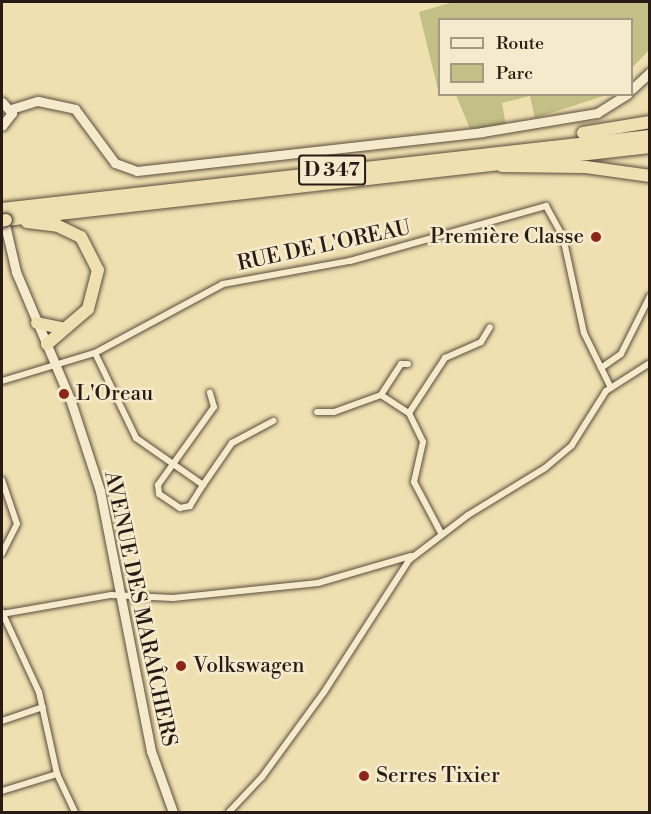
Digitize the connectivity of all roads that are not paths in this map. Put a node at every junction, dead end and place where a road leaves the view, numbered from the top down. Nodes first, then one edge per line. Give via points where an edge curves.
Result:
1 (650, 72) edge
2 (633, 89) edge
3 (624, 96) edge
4 (2, 102) edge
5 (11, 109) junction
6 (650, 122) edge
7 (2, 126) edge
8 (650, 136) edge
9 (527, 146) junction
10 (650, 147) edge
11 (474, 164) junction
12 (650, 176) edge
13 (9, 215) edge
14 (650, 296) edge
15 (37, 323) junction
16 (490, 327) dead end
17 (61, 328) junction
18 (47, 344) junction
19 (95, 353) junction
20 (650, 363) edge
21 (408, 364) dead end
22 (56, 367) junction
23 (601, 368) junction
24 (2, 381) edge
25 (611, 388) junction
26 (210, 393) dead end
27 (381, 395) junction
28 (317, 412) dead end
29 (409, 413) junction
30 (273, 421) dead end
31 (172, 465) junction
32 (2, 480) edge
33 (203, 485) junction
34 (441, 534) junction
35 (419, 551) junction
36 (2, 553) edge
37 (389, 566) junction
38 (399, 572) junction
39 (122, 595) junction
40 (2, 613) edge
41 (43, 707) junction
42 (2, 720) edge
43 (57, 774) junction
44 (2, 791) edge
45 (75, 813) edge
46 (172, 813) edge
47 (229, 813) edge

1 - 2 street
3 - 5 street via 597,113 482,132 137,171 115,163 75,109 38,101
4 - 5 street
5 - 7 street via 11,120
6 - 9 highway
8 - 9 highway, D 347
9 - 13 highway, D 347
10 - 11 highway, D 347
11 - 12 highway via 586,167
11 - 13 highway, D 347
13 - 15 street, AVENUE DES MARAÎCHERS via 16,272
13 - 17 highway via 70,230 96,258 94,297 79,319
14 - 23 street via 621,354
15 - 17 highway
15 - 18 street, AVENUE DES MARAÎCHERS
16 - 29 street via 481,342 446,358
17 - 18 highway
18 - 22 street, AVENUE DES MARAÎCHERS
19 - 22 street, RUE DE L'OREAU
19 - 23 street, RUE DE L'OREAU via 223,284 350,261 546,206 563,237 577,311
19 - 31 street via 136,438
20 - 25 street
21 - 27 street via 401,364
22 - 24 street, RUE DE L'OREAU
22 - 39 street, AVENUE DES MARAÎCHERS via 93,465
23 - 25 street, RUE DE L'OREAU
25 - 34 street via 572,445
26 - 31 street via 214,406
27 - 28 street via 334,412
27 - 29 street
29 - 34 street via 423,442 414,482
30 - 33 street via 232,443
31 - 33 street
31 - 33 street via 158,485 159,494 180,508 190,506
32 - 36 street via 17,524
34 - 35 street
35 - 37 street
35 - 38 street
37 - 38 street
37 - 39 street via 282,587 173,598
38 - 47 street via 338,672 262,777
39 - 40 street
39 - 46 street, AVENUE DES MARAÎCHERS via 151,751
40 - 41 street
41 - 42 street
41 - 43 street
43 - 44 street
43 - 45 street

